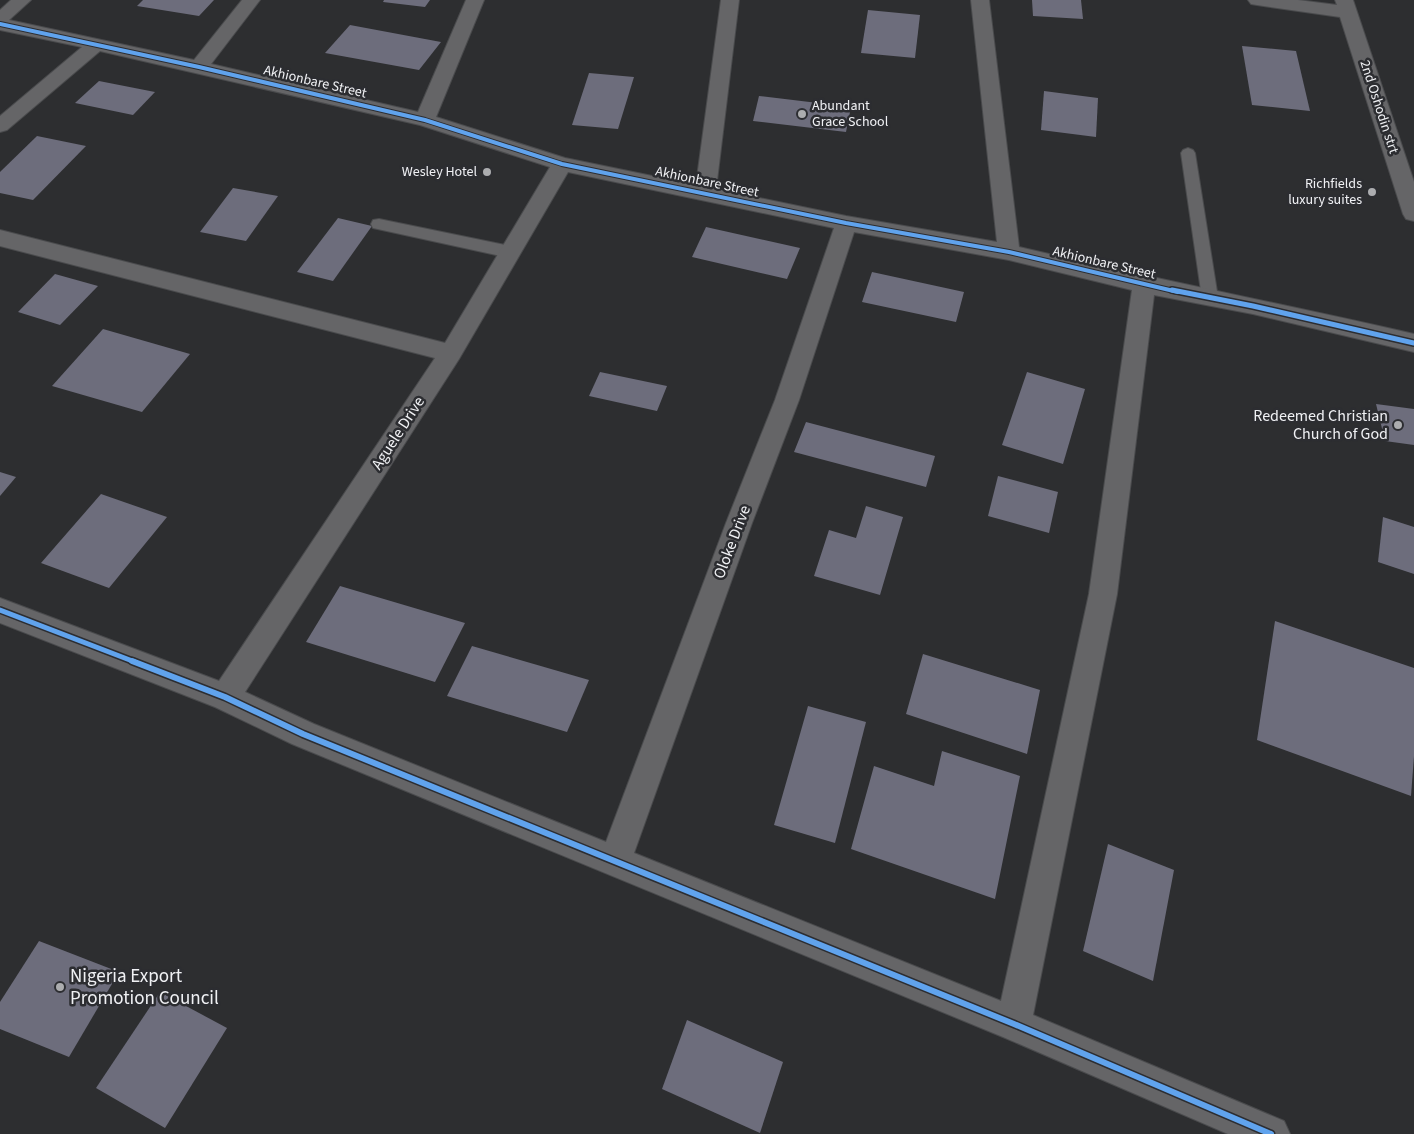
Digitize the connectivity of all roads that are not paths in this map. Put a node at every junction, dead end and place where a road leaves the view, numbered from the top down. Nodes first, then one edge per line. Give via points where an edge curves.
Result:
1 (22, 0) edge
2 (251, 0) edge
3 (475, 0) edge
4 (730, 0) edge
5 (980, 0) edge
6 (1257, 0) edge
7 (1346, 6) edge
8 (0, 19) edge
9 (0, 24) edge
10 (95, 46) junction
11 (199, 67) junction
12 (425, 120) junction
13 (0, 126) edge
14 (1188, 153) dead end
15 (562, 164) junction
16 (705, 193) junction
17 (1414, 214) edge
18 (846, 223) junction
19 (379, 224) dead end
20 (0, 238) edge
21 (510, 252) junction
22 (1009, 252) junction
23 (1144, 285) junction
24 (1210, 298) junction
25 (1414, 343) edge
26 (451, 353) junction
27 (0, 610) edge
28 (225, 697) junction
29 (615, 860) junction
30 (1014, 1024) junction
31 (1271, 1134) edge

1 - 8 street
2 - 11 street
3 - 12 street
4 - 16 street
5 - 22 street
6 - 7 street
7 - 17 street, 2nd Oshodin strt
9 - 10 street, Akhionbare Street
10 - 11 street, Akhionbare Street
10 - 13 street
11 - 12 street, Akhionbare Street
12 - 15 street, Akhionbare Street
14 - 24 lane
15 - 16 street, Akhionbare Street
15 - 21 street, Aguele Drive
16 - 18 street, Akhionbare Street
18 - 22 street, Akhionbare Street
18 - 29 street, Oloke Drive via 787,400
19 - 21 lane
20 - 26 street
21 - 26 street, Aguele Drive
22 - 23 street, Akhionbare Street
23 - 24 street, Akhionbare Street
23 - 30 street via 1103,594
24 - 25 street, Akhionbare Street
26 - 28 street, Aguele Drive
27 - 28 street
28 - 29 street via 303,734
29 - 30 street
30 - 31 street

